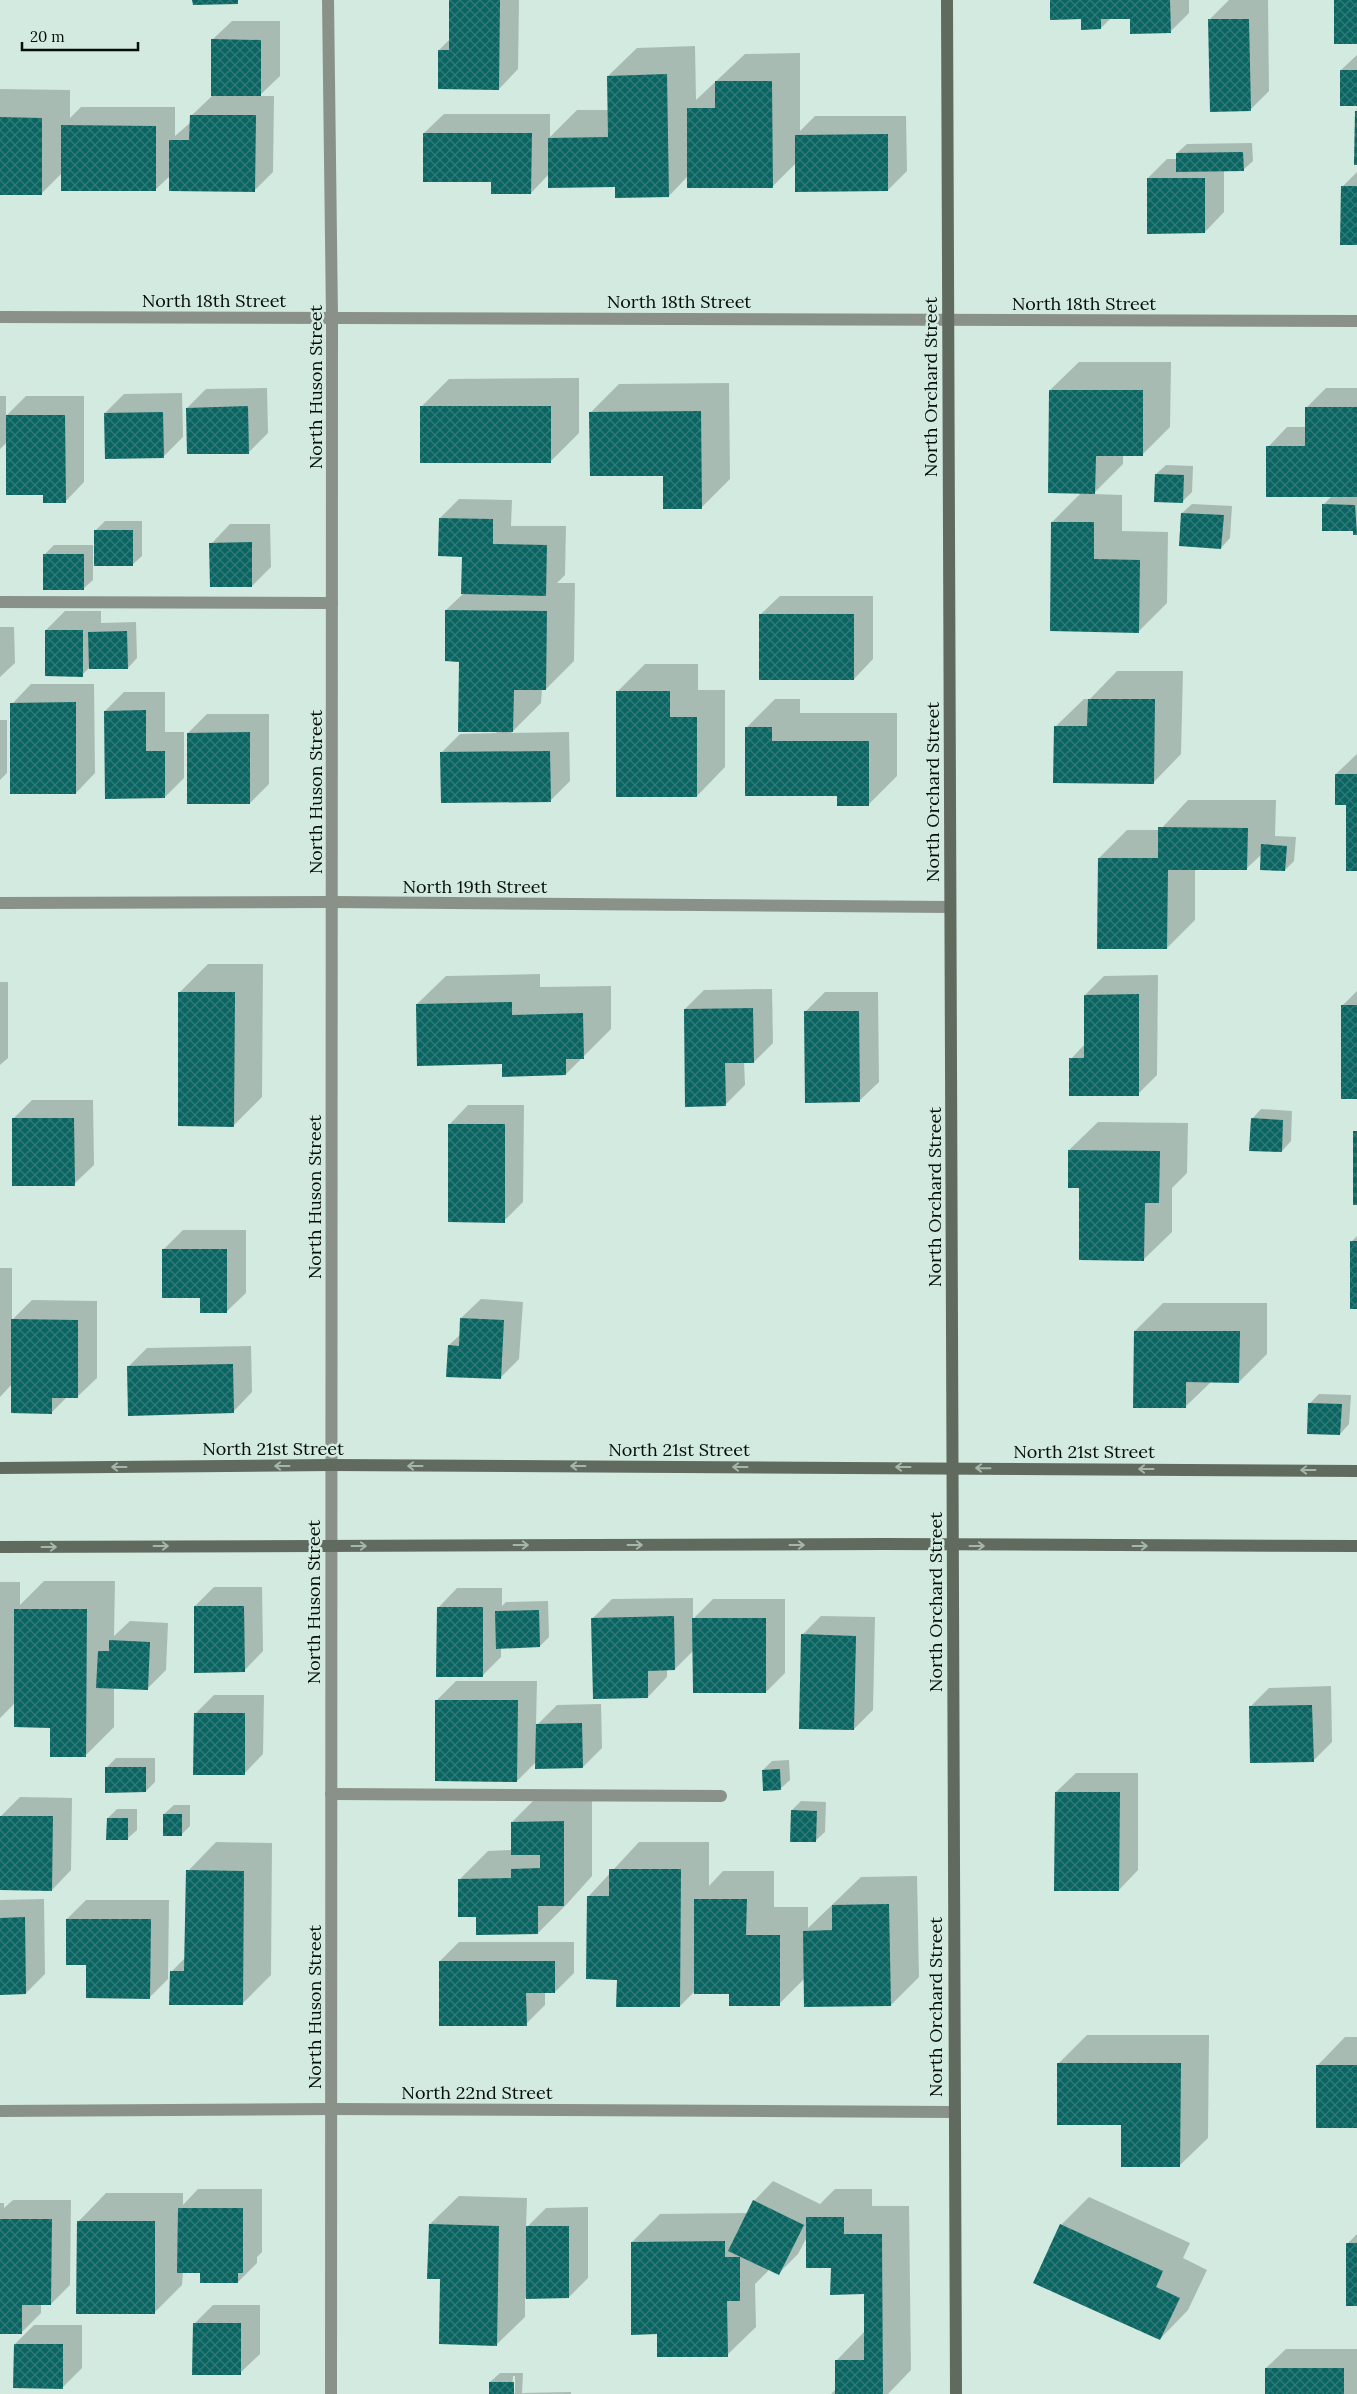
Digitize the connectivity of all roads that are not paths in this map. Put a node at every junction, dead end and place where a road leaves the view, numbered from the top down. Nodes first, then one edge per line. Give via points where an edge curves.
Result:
1 (328, 0) edge
2 (947, 0) edge
3 (0, 317) edge
4 (332, 318) junction
5 (947, 320) junction
6 (1357, 321) edge
7 (0, 602) edge
8 (332, 603) junction
9 (332, 902) junction
10 (0, 903) edge
11 (950, 907) junction
12 (330, 1465) junction
13 (952, 1467) junction
14 (0, 1468) edge
15 (1357, 1471) edge
16 (330, 1546) junction
17 (953, 1546) junction
18 (1357, 1546) edge
19 (0, 1547) edge
20 (330, 1794) junction
21 (721, 1796) dead end
22 (331, 2109) junction
23 (0, 2111) edge
24 (953, 2112) junction
25 (331, 2394) edge
26 (956, 2394) edge

1 - 4 street, North Huson Street
2 - 5 main road, North Orchard Street
3 - 4 street, North 18th Street
4 - 5 street, North 18th Street
4 - 8 street, North Huson Street
5 - 6 street, North 18th Street
5 - 11 main road, North Orchard Street
7 - 8 street
8 - 9 street, North Huson Street
9 - 10 street, North 19th Street
9 - 11 street, North 19th Street
9 - 12 street, North Huson Street
11 - 13 main road, North Orchard Street
13 -> 12 main road, North 21st Street
12 -> 14 main road, North 21st Street
12 - 16 street, North Huson Street
15 -> 13 main road, North 21st Street
13 - 17 main road, North Orchard Street
16 -> 17 main road
19 -> 16 main road
16 - 20 street, North Huson Street
17 -> 18 main road
17 - 24 main road, North Orchard Street
20 - 21 street
20 - 22 street, North Huson Street
22 - 23 street, North 22nd Street
22 - 24 street, North 22nd Street
22 - 25 street, North Huson Street
24 - 26 main road, North Orchard Street

